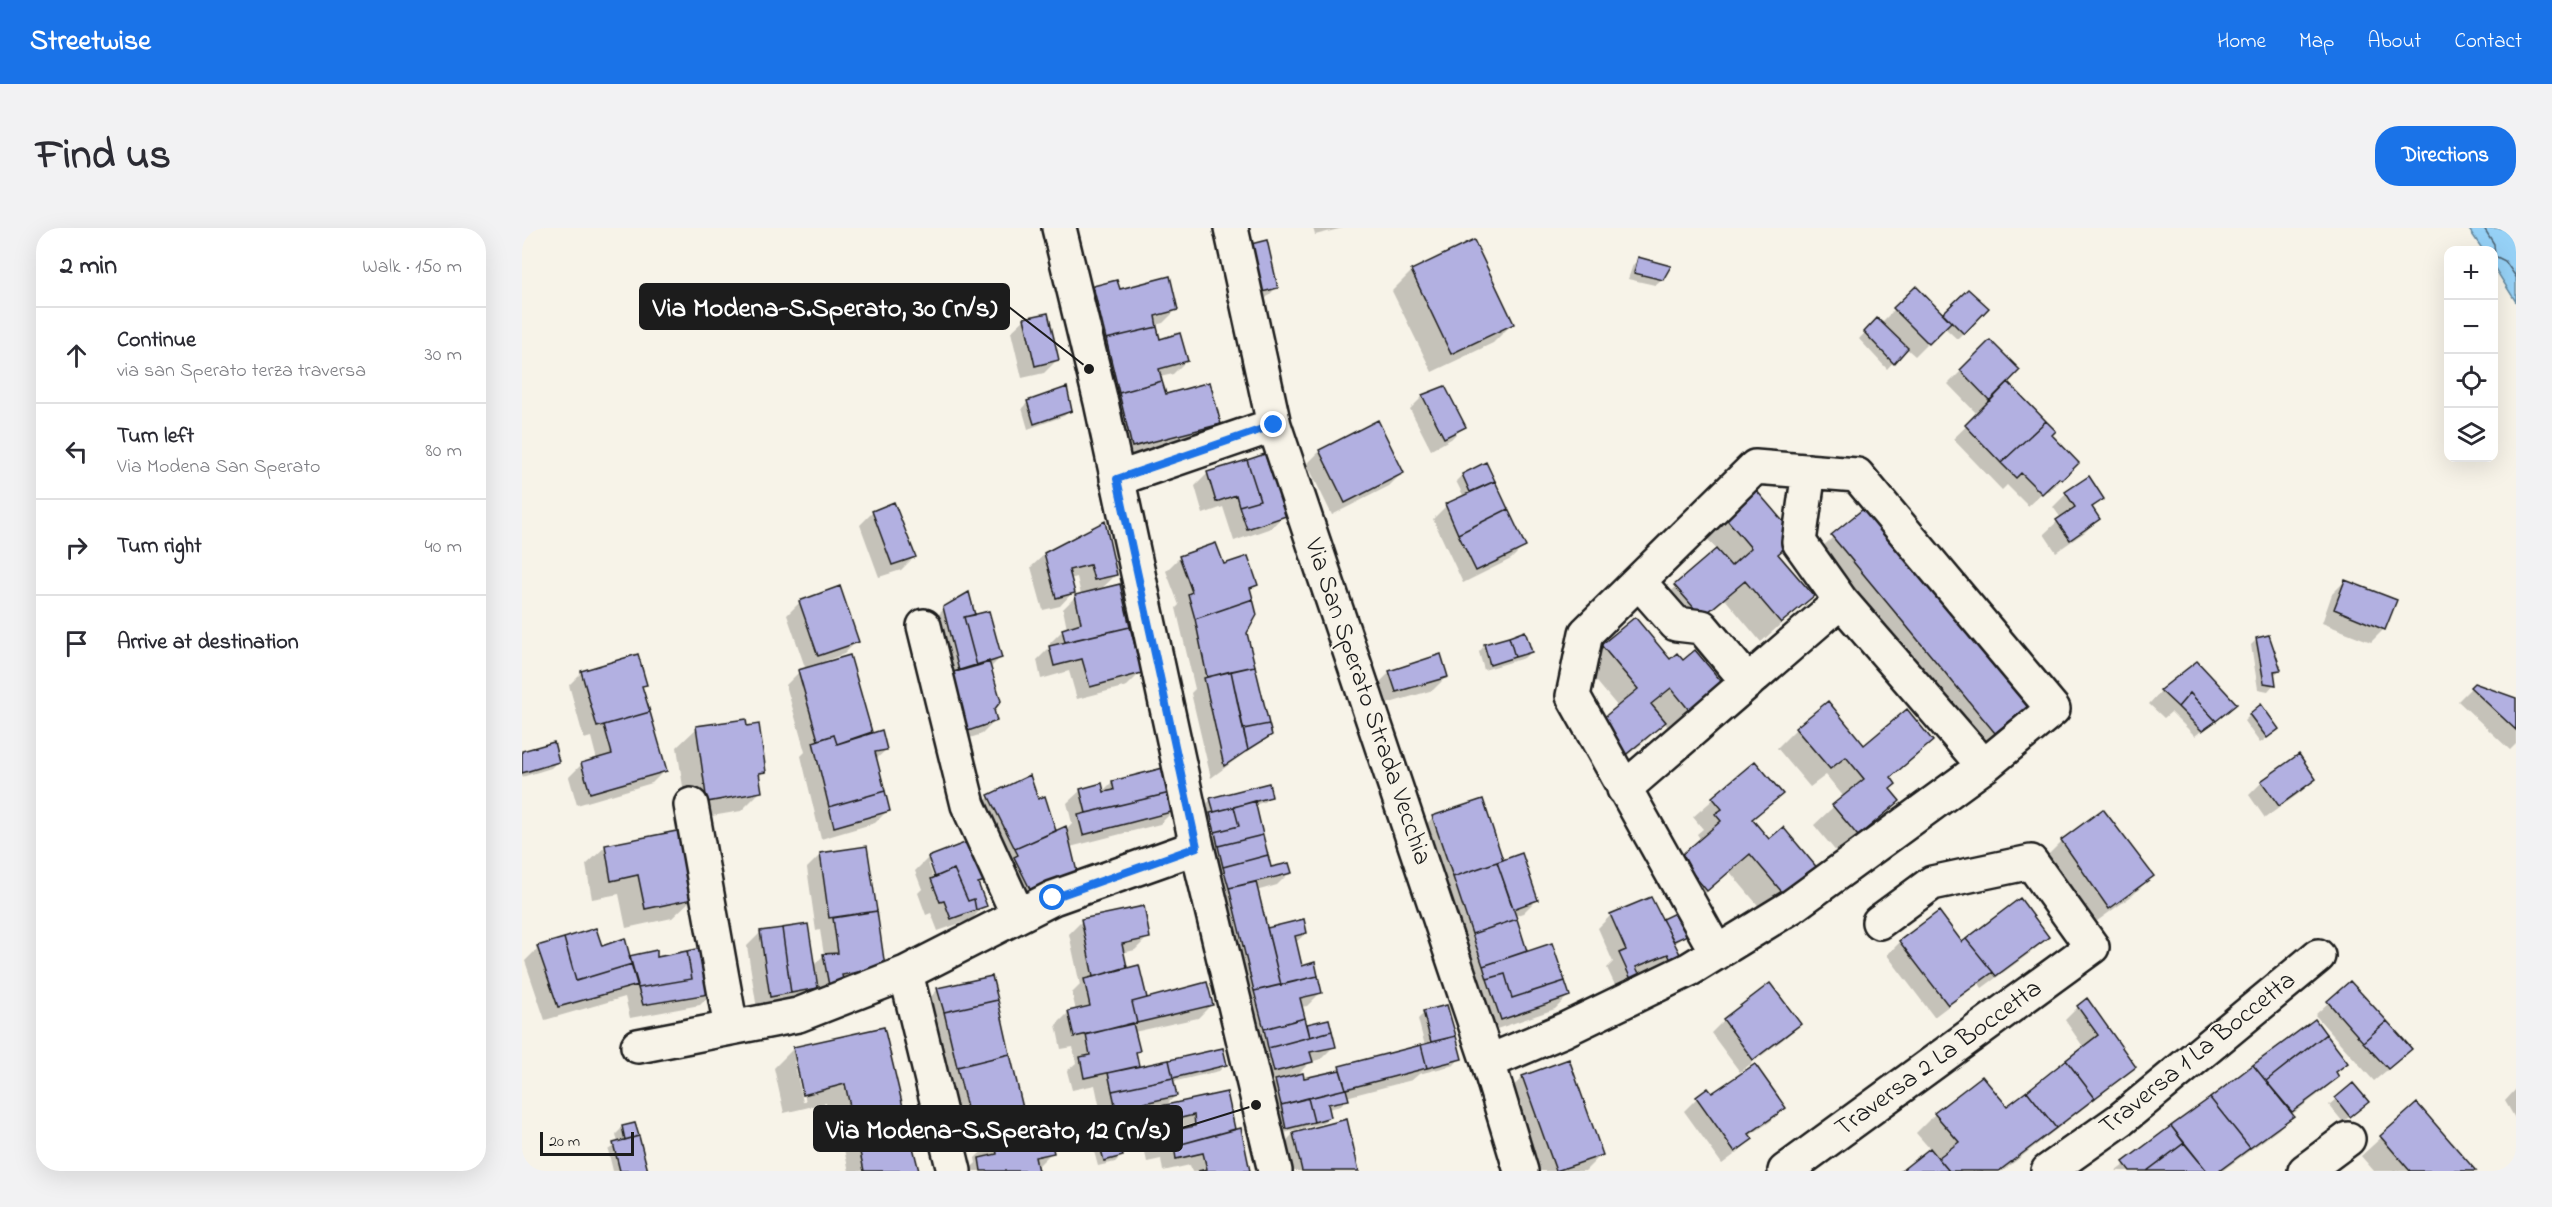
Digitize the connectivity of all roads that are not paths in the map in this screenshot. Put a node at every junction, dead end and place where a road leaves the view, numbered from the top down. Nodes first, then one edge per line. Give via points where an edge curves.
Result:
1 (1059, 228) edge
2 (1231, 228) edge
3 (1274, 425) junction
4 (1809, 471) junction
5 (1117, 479) junction
6 (1639, 582) junction
7 (1841, 601) junction
8 (924, 626) dead end
9 (1748, 682) junction
10 (1984, 766) junction
11 (1624, 789) junction
12 (691, 805) dead end
13 (1197, 847) junction
14 (1018, 915) junction
15 (1879, 922) dead end
16 (1717, 953) junction
17 (2318, 956) dead end
18 (906, 973) junction
19 (731, 1028) junction
20 (638, 1046) dead end
21 (1488, 1062) junction
22 (2348, 1139) dead end
23 (954, 1171) edge
24 (1275, 1171) edge
25 (1521, 1171) edge
26 (1785, 1171) edge
27 (2048, 1171) edge
28 (2305, 1171) edge

1 - 5 street
2 - 3 street, Via San Sperato Strada Vecchia
3 - 5 street
3 - 21 street, Via San Sperato Strada Vecchia
4 - 6 street via 1755,467
4 - 7 street via 1799,542
4 - 10 street via 1857,475 2053,710
5 - 13 street
6 - 9 street via 1676,624 1702,627
6 - 11 street via 1586,633 1573,696
7 - 9 street
7 - 10 street
8 - 14 street via 968,804
9 - 11 street
10 - 16 street via 1791,908
11 - 16 street
12 - 19 street
13 - 14 street via 1053,898
13 - 24 street
14 - 18 street
15 - 26 street, Traversa 2 La Boccetta via 1932,883 2031,862 2092,947
16 - 21 street via 1575,1025
17 - 27 street, Traversa 1 La Boccetta via 2120,1119
18 - 19 street via 798,1015
18 - 23 street
19 - 20 street
21 - 25 street, Via San Sperato Strada Vecchia
22 - 28 street

